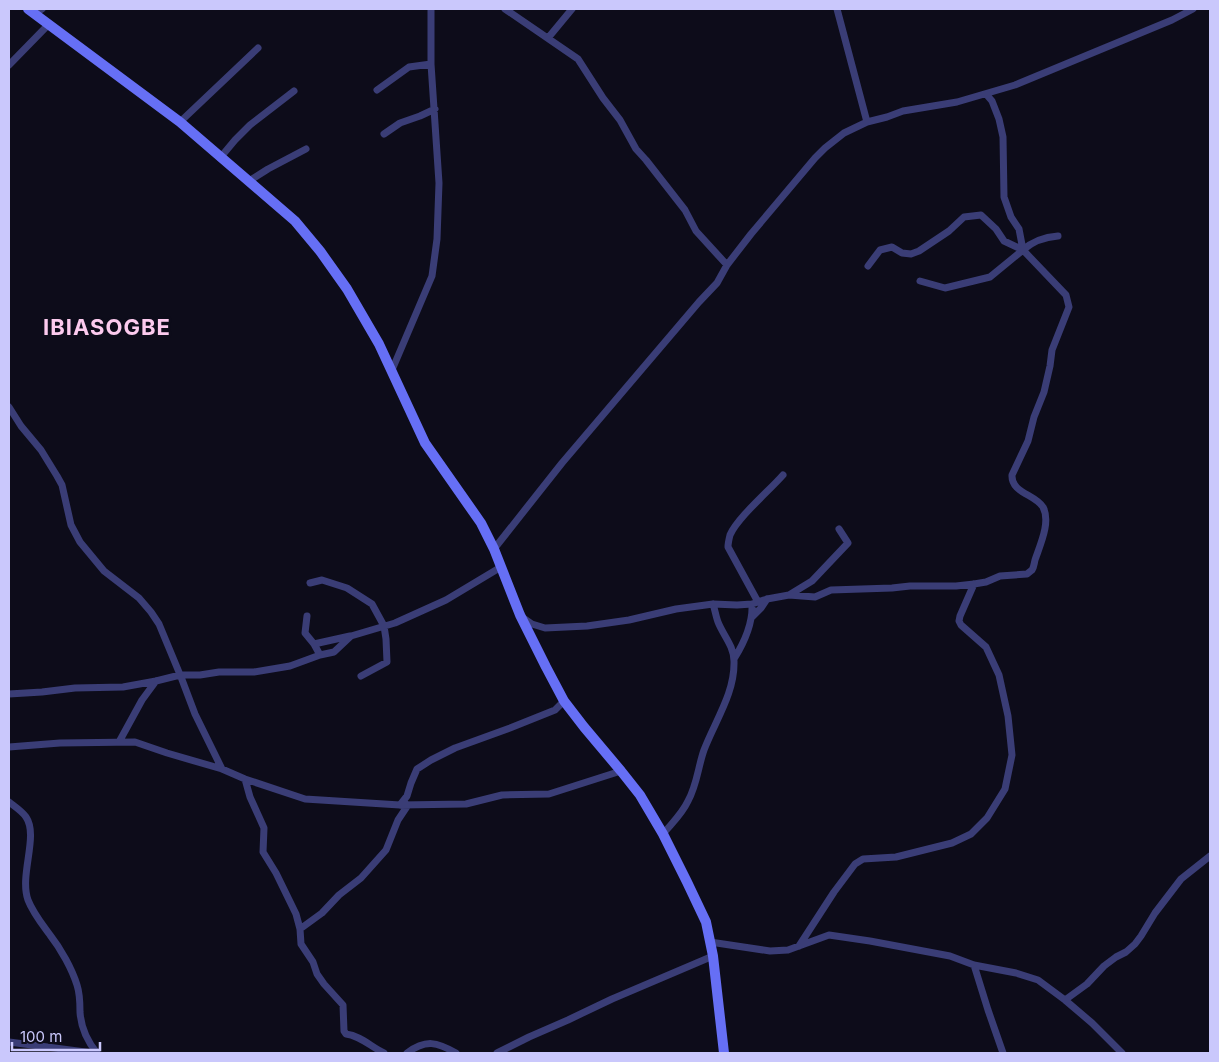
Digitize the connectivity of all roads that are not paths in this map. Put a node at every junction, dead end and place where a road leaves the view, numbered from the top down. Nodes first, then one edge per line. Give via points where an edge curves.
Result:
1 (431, 9) edge
2 (505, 9) edge
3 (572, 9) edge
4 (837, 9) edge
5 (1193, 9) edge
6 (35, 11) edge
7 (48, 24) junction
8 (548, 38) junction
9 (258, 48) dead end
10 (431, 64) junction
11 (9, 65) edge
12 (377, 90) dead end
13 (294, 91) dead end
14 (986, 94) junction
15 (435, 109) junction
16 (180, 122) junction
17 (867, 122) junction
18 (384, 134) dead end
19 (306, 150) dead end
20 (220, 158) junction
21 (249, 181) junction
22 (1058, 236) dead end
23 (1023, 250) junction
24 (727, 265) junction
25 (868, 266) dead end
26 (920, 281) dead end
27 (392, 370) junction
28 (9, 407) edge
29 (783, 475) dead end
30 (840, 529) dead end
31 (494, 549) junction
32 (501, 566) junction
33 (310, 583) dead end
34 (974, 584) junction
35 (789, 595) junction
36 (768, 600) junction
37 (755, 603) junction
38 (713, 604) junction
39 (520, 615) junction
40 (308, 616) dead end
41 (752, 617) junction
42 (384, 626) junction
43 (542, 627) junction
44 (530, 635) junction
45 (351, 636) junction
46 (314, 644) junction
47 (320, 655) junction
48 (734, 658) junction
49 (180, 675) junction
50 (361, 676) dead end
51 (156, 681) junction
52 (9, 694) edge
53 (564, 701) junction
54 (119, 742) junction
55 (9, 747) edge
56 (222, 769) junction
57 (621, 771) junction
58 (246, 779) junction
59 (9, 802) edge
60 (404, 805) junction
61 (663, 834) junction
62 (1210, 856) edge
63 (300, 929) junction
64 (710, 942) junction
65 (799, 946) junction
66 (713, 956) junction
67 (974, 965) junction
68 (1064, 1000) junction
69 (9, 1042) edge
70 (92, 1053) edge
71 (97, 1053) edge
72 (384, 1053) edge
73 (407, 1053) edge
74 (456, 1053) edge
75 (497, 1053) edge
76 (724, 1053) edge
77 (1003, 1053) edge
78 (1122, 1053) edge

1 - 10 street
2 - 8 street
3 - 8 street
4 - 17 street
5 - 14 street via 1015,85
6 - 7 street
7 - 11 street
7 - 16 street
8 - 24 street via 578,59 636,149 684,210 696,231
9 - 16 street
10 - 12 street via 409,67
10 - 15 street
13 - 20 street via 262,114
14 - 17 street via 903,110
14 - 23 street via 999,119 1003,137 1004,197 1019,229
15 - 18 street via 400,123
15 - 27 street via 439,183 432,276
16 - 20 street
17 - 24 street via 844,133 826,148
19 - 21 street
20 - 21 street
21 - 27 street via 295,222 320,251 347,289
22 - 23 street via 1046,237
23 - 25 street via 1004,241 981,214 964,218 919,251 902,253 892,247 880,250
23 - 26 street via 990,277 945,288
23 - 34 street via 1066,295 1069,304 1052,350 1042,398 1028,440 1012,475 1015,486 1043,508 1044,530 1030,572
24 - 31 street via 717,283 562,463
27 - 31 street via 425,443 481,523
28 - 49 street via 58,476 76,535 104,571 139,598 151,612
29 - 37 street via 746,514 730,537 728,547
30 - 35 street via 848,544 812,581
31 - 32 street
32 - 39 street
32 - 42 street via 446,600
33 - 42 street via 322,580 347,588 372,604
34 - 35 street via 831,590 815,597
34 - 65 street via 959,621 986,647 999,675 1012,755 1005,789 987,818 971,834 952,843 896,858 862,860 855,864
35 - 36 street
36 - 37 street
36 - 41 street
37 - 38 street
37 - 41 street
38 - 43 street via 587,626
38 - 48 street
39 - 43 street
39 - 44 street
40 - 46 street via 305,633
41 - 48 street
42 - 45 street
42 - 50 street via 387,662
43 - 44 street
44 - 53 street
45 - 46 street
45 - 47 street via 334,652
46 - 47 street
47 - 49 street via 290,666 254,672
48 - 61 street via 732,684 703,752 689,799
49 - 51 street
49 - 56 street
51 - 52 street via 123,687
51 - 54 street
53 - 57 street
53 - 60 street via 555,710 455,748 417,769
54 - 55 street via 60,742
54 - 56 street via 135,742
56 - 58 street
57 - 60 street via 549,794 502,795 466,804
57 - 61 street
58 - 60 street via 305,799
58 - 63 street via 264,828 263,852 296,914
59 - 71 street via 26,817 31,833 25,885 28,900 60,949 77,984 83,1030
60 - 63 street via 386,850 361,878
61 - 64 street via 706,922
62 - 68 street via 1181,879 1135,944
63 - 72 street via 301,944 314,962 317,974 343,1005 346,1034 360,1038
64 - 65 street via 770,951
64 - 66 street
65 - 67 street via 829,935 950,956
66 - 75 street
66 - 76 street
67 - 68 street via 1038,980
67 - 77 street
68 - 78 street
69 - 70 street
73 - 74 street via 420,1045 432,1044

